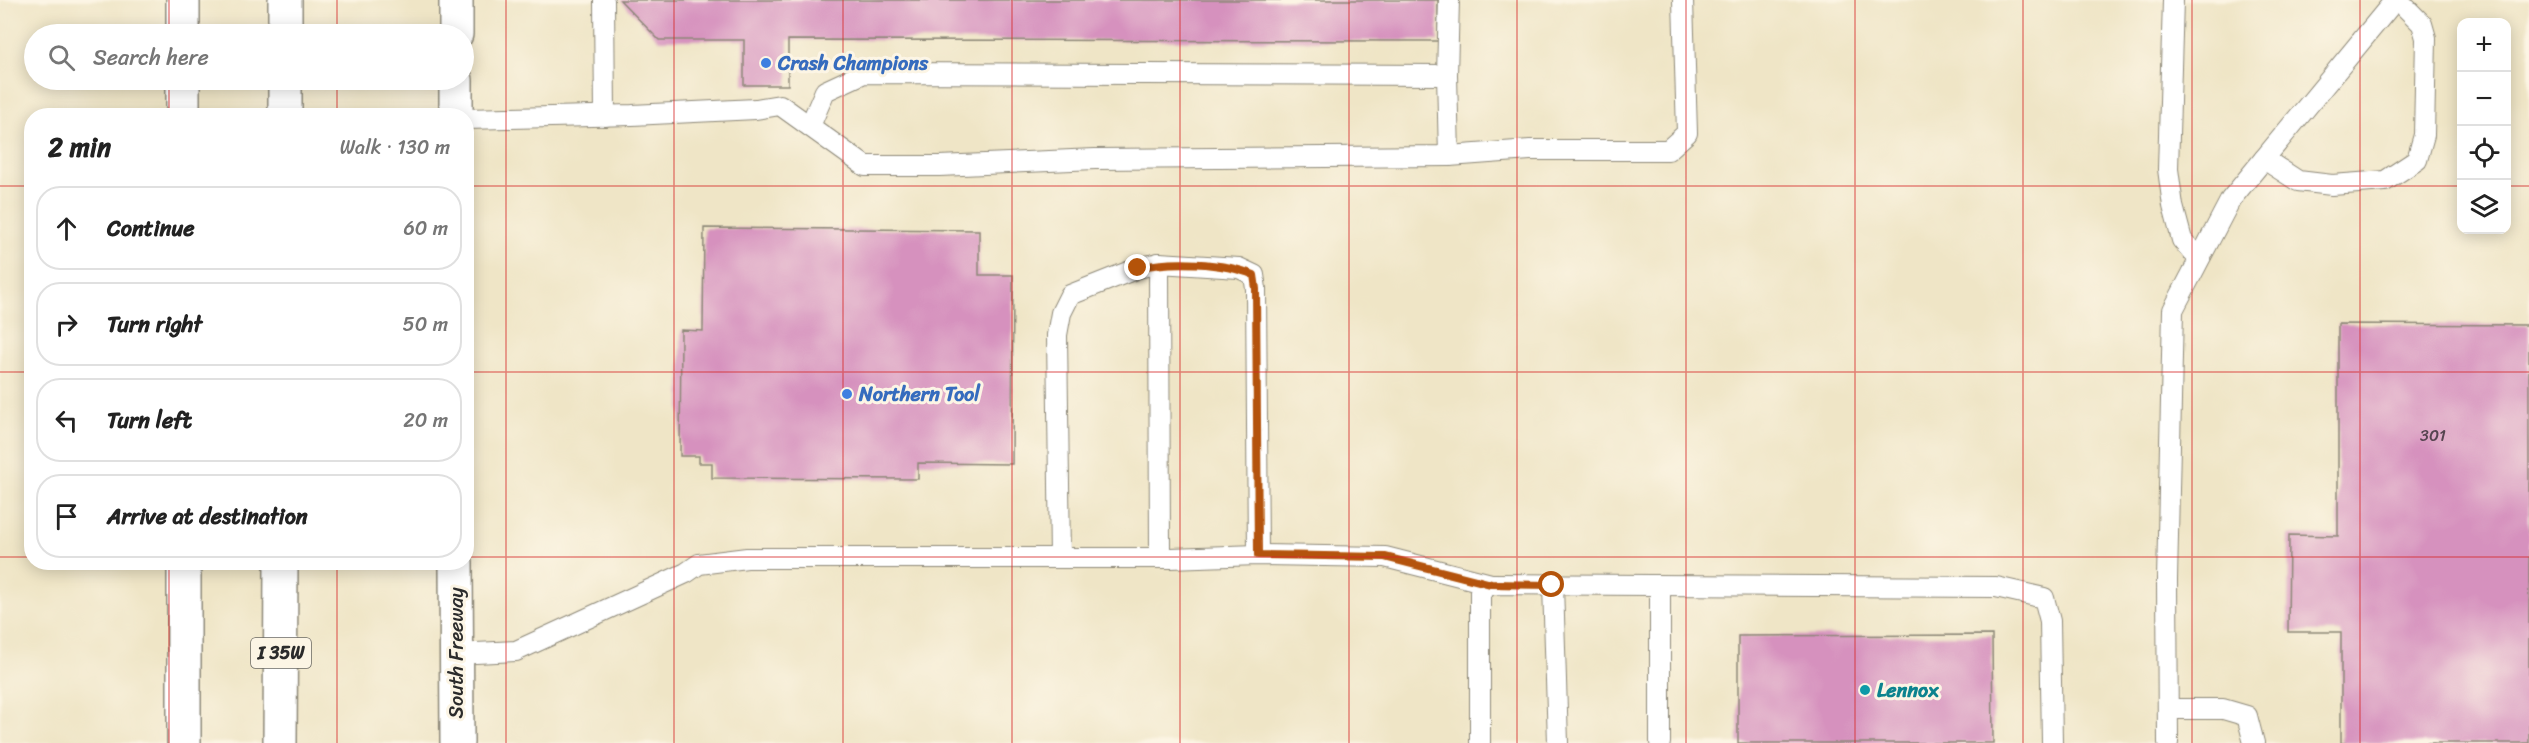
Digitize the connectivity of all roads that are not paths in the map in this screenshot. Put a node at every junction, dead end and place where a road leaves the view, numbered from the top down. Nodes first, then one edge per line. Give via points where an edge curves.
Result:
1 (183, 0) edge
2 (285, 0) edge
3 (456, 0) edge
4 (604, 0) edge
5 (1449, 0) edge
6 (1683, 0) edge
7 (2173, 0) edge
8 (2396, 0) edge
9 (183, 24) edge
10 (285, 24) edge
11 (456, 24) edge
12 (1447, 75) junction
13 (183, 90) edge
14 (285, 90) edge
15 (456, 90) edge
16 (183, 108) edge
17 (285, 108) edge
18 (456, 108) edge
19 (605, 116) junction
20 (474, 119) edge
21 (810, 126) junction
22 (1449, 156) junction
23 (2264, 159) junction
24 (2199, 259) junction
25 (1159, 263) junction
26 (1258, 555) junction
27 (1060, 558) junction
28 (1160, 558) junction
29 (184, 570) edge
30 (282, 570) edge
31 (456, 570) edge
32 (1491, 584) junction
33 (1552, 585) junction
34 (1660, 586) junction
35 (456, 654) junction
36 (2168, 709) junction
37 (184, 743) edge
38 (280, 743) edge
39 (457, 743) edge
40 (1480, 743) edge
41 (1558, 743) edge
42 (1660, 743) edge
43 (2052, 743) edge
44 (2168, 743) edge
45 (2254, 743) edge

1 - 9 main road
2 - 10 main road
3 - 11 main road
4 - 19 lane
5 - 12 lane
6 - 22 lane via 1687,133 1668,150 1530,150
7 - 24 lane via 2168,169 2182,240
8 - 23 lane
8 - 23 lane via 2422,24 2426,38 2424,135 2417,160 2385,181 2332,185 2298,181
12 - 21 lane via 864,73 825,90
12 - 22 lane
13 - 16 main road
14 - 17 main road
15 - 18 main road
19 - 20 lane
19 - 21 lane via 780,105
21 - 22 lane via 865,166 1095,159
23 - 24 lane via 2231,199
24 - 36 lane via 2178,297 2171,327 2166,580
25 - 26 lane via 1239,268 1254,275
25 - 27 lane via 1070,295 1061,313 1057,335
25 - 28 lane
26 - 28 lane
26 - 32 lane via 1385,557
27 - 28 lane
27 - 35 lane via 747,558 699,564 516,651
29 - 37 main road
30 - 38 main road, I 35W
31 - 35 main road, South Freeway
32 - 33 lane
32 - 40 lane via 1480,592
33 - 34 lane
33 - 41 lane
34 - 42 lane
34 - 43 lane via 1996,587 2044,598 2050,621
35 - 39 main road, South Freeway
36 - 44 lane
36 - 45 lane via 2223,709 2247,716

